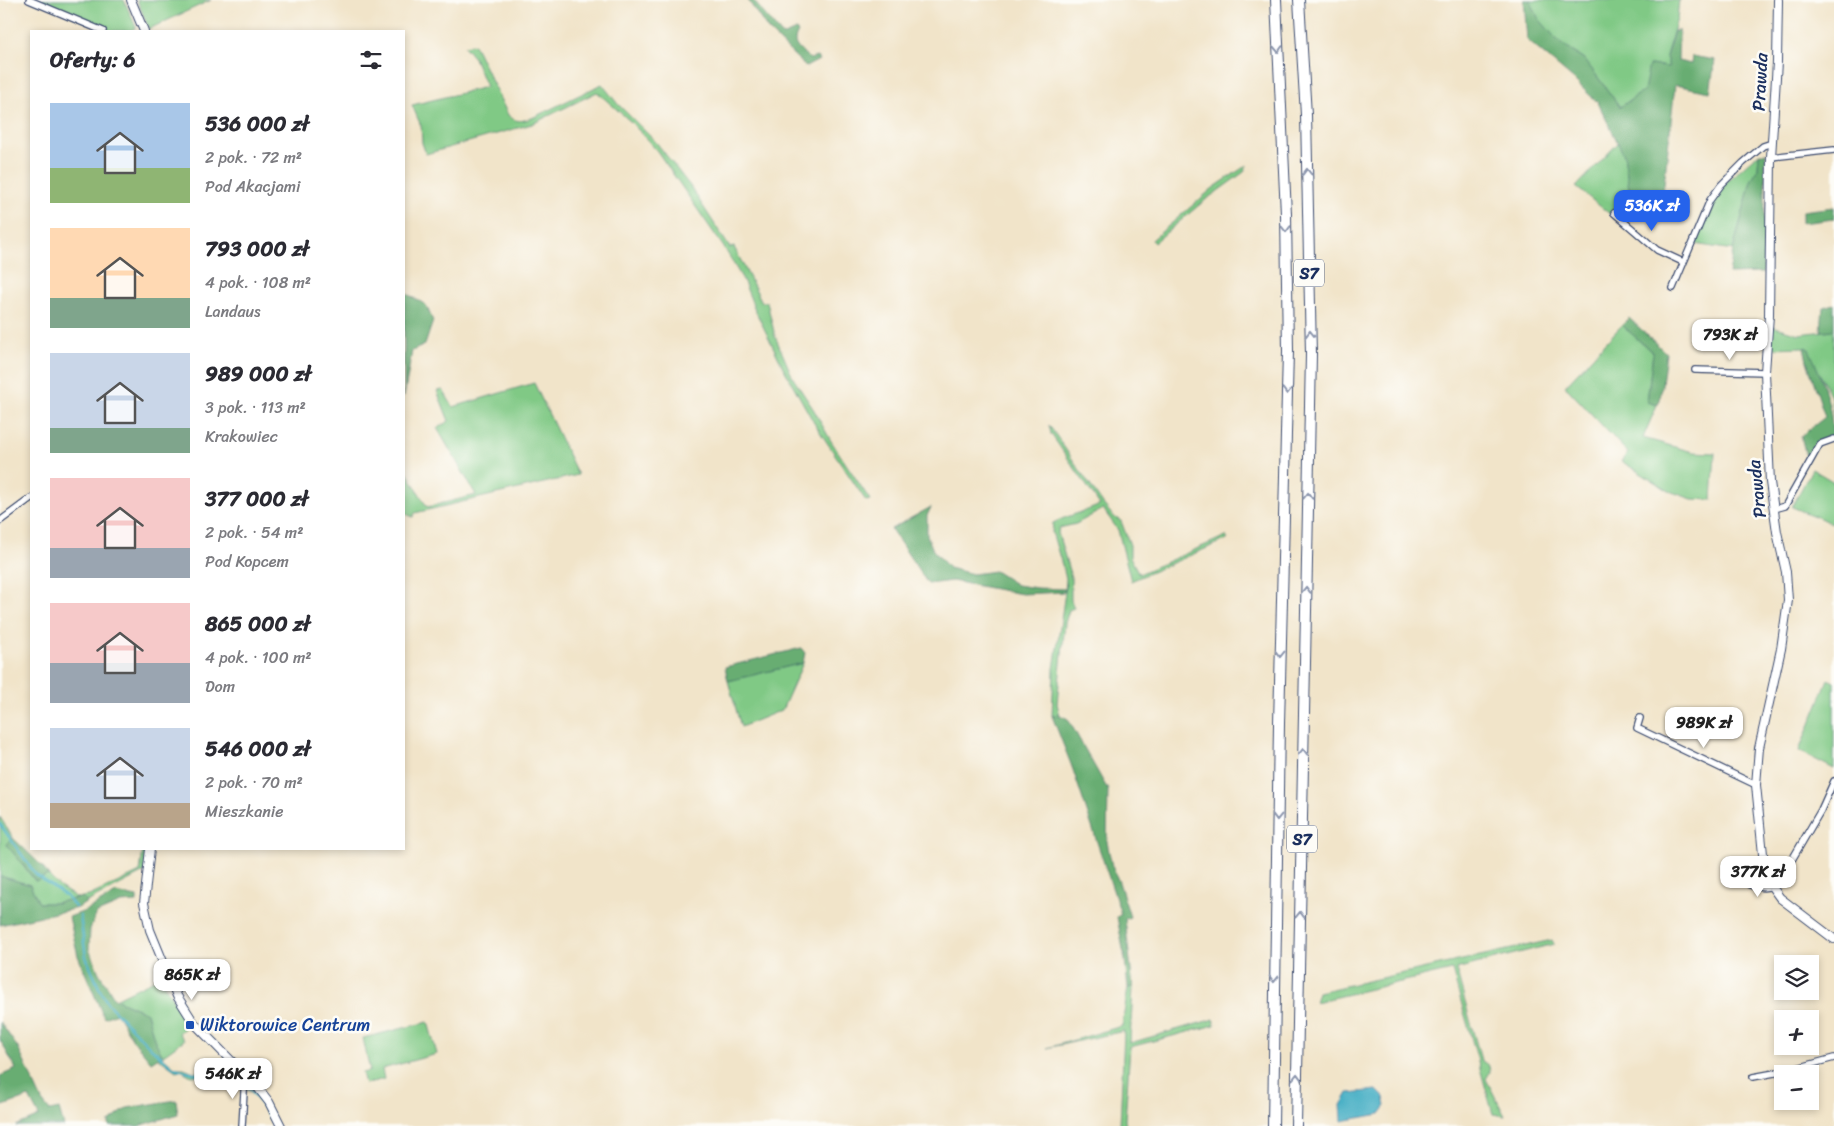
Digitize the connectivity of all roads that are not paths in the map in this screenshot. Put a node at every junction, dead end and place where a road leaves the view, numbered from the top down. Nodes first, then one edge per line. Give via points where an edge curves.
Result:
1 (29, 0) edge
2 (130, 0) edge
3 (1276, 0) edge
4 (1299, 0) edge
5 (1778, 0) edge
6 (101, 30) edge
7 (144, 30) edge
8 (1772, 143) junction
9 (1834, 150) edge
10 (1771, 157) junction
11 (1614, 213) dead end
12 (1683, 262) junction
13 (1673, 288) dead end
14 (1695, 370) dead end
15 (1765, 372) junction
16 (1834, 439) edge
17 (30, 499) edge
18 (1774, 509) junction
19 (0, 522) edge
20 (1640, 718) dead end
21 (1834, 782) edge
22 (1756, 785) junction
23 (150, 850) edge
24 (1750, 885) dead end
25 (1771, 888) junction
26 (1834, 939) edge
27 (1834, 1058) edge
28 (245, 1075) junction
29 (1754, 1077) dead end
30 (242, 1126) edge
31 (281, 1126) edge
32 (1273, 1126) edge
33 (1296, 1126) edge

1 - 6 street
2 - 7 street
3 -> 32 highway, S7 via 1286,214 1288,351 1278,724
33 -> 4 highway, S7 via 1310,354 1306,114
5 - 8 street, Prawda
8 - 10 street, Prawda
8 - 12 street via 1755,152 1721,185 1710,200
9 - 10 street
10 - 15 street, Prawda via 1770,283
11 - 12 street via 1657,250
12 - 13 street
14 - 15 street
15 - 18 street, Prawda
16 - 18 street via 1820,444 1785,506
17 - 19 street
18 - 22 street, Prawda via 1788,600 1781,649 1759,748
20 - 22 street via 1637,728
21 - 25 street via 1779,882
22 - 25 street, Prawda via 1764,864
23 - 28 street via 144,903 150,930 177,996 194,1023
24 - 25 street
25 - 26 street
27 - 29 street
28 - 30 street
28 - 31 street via 269,1102

